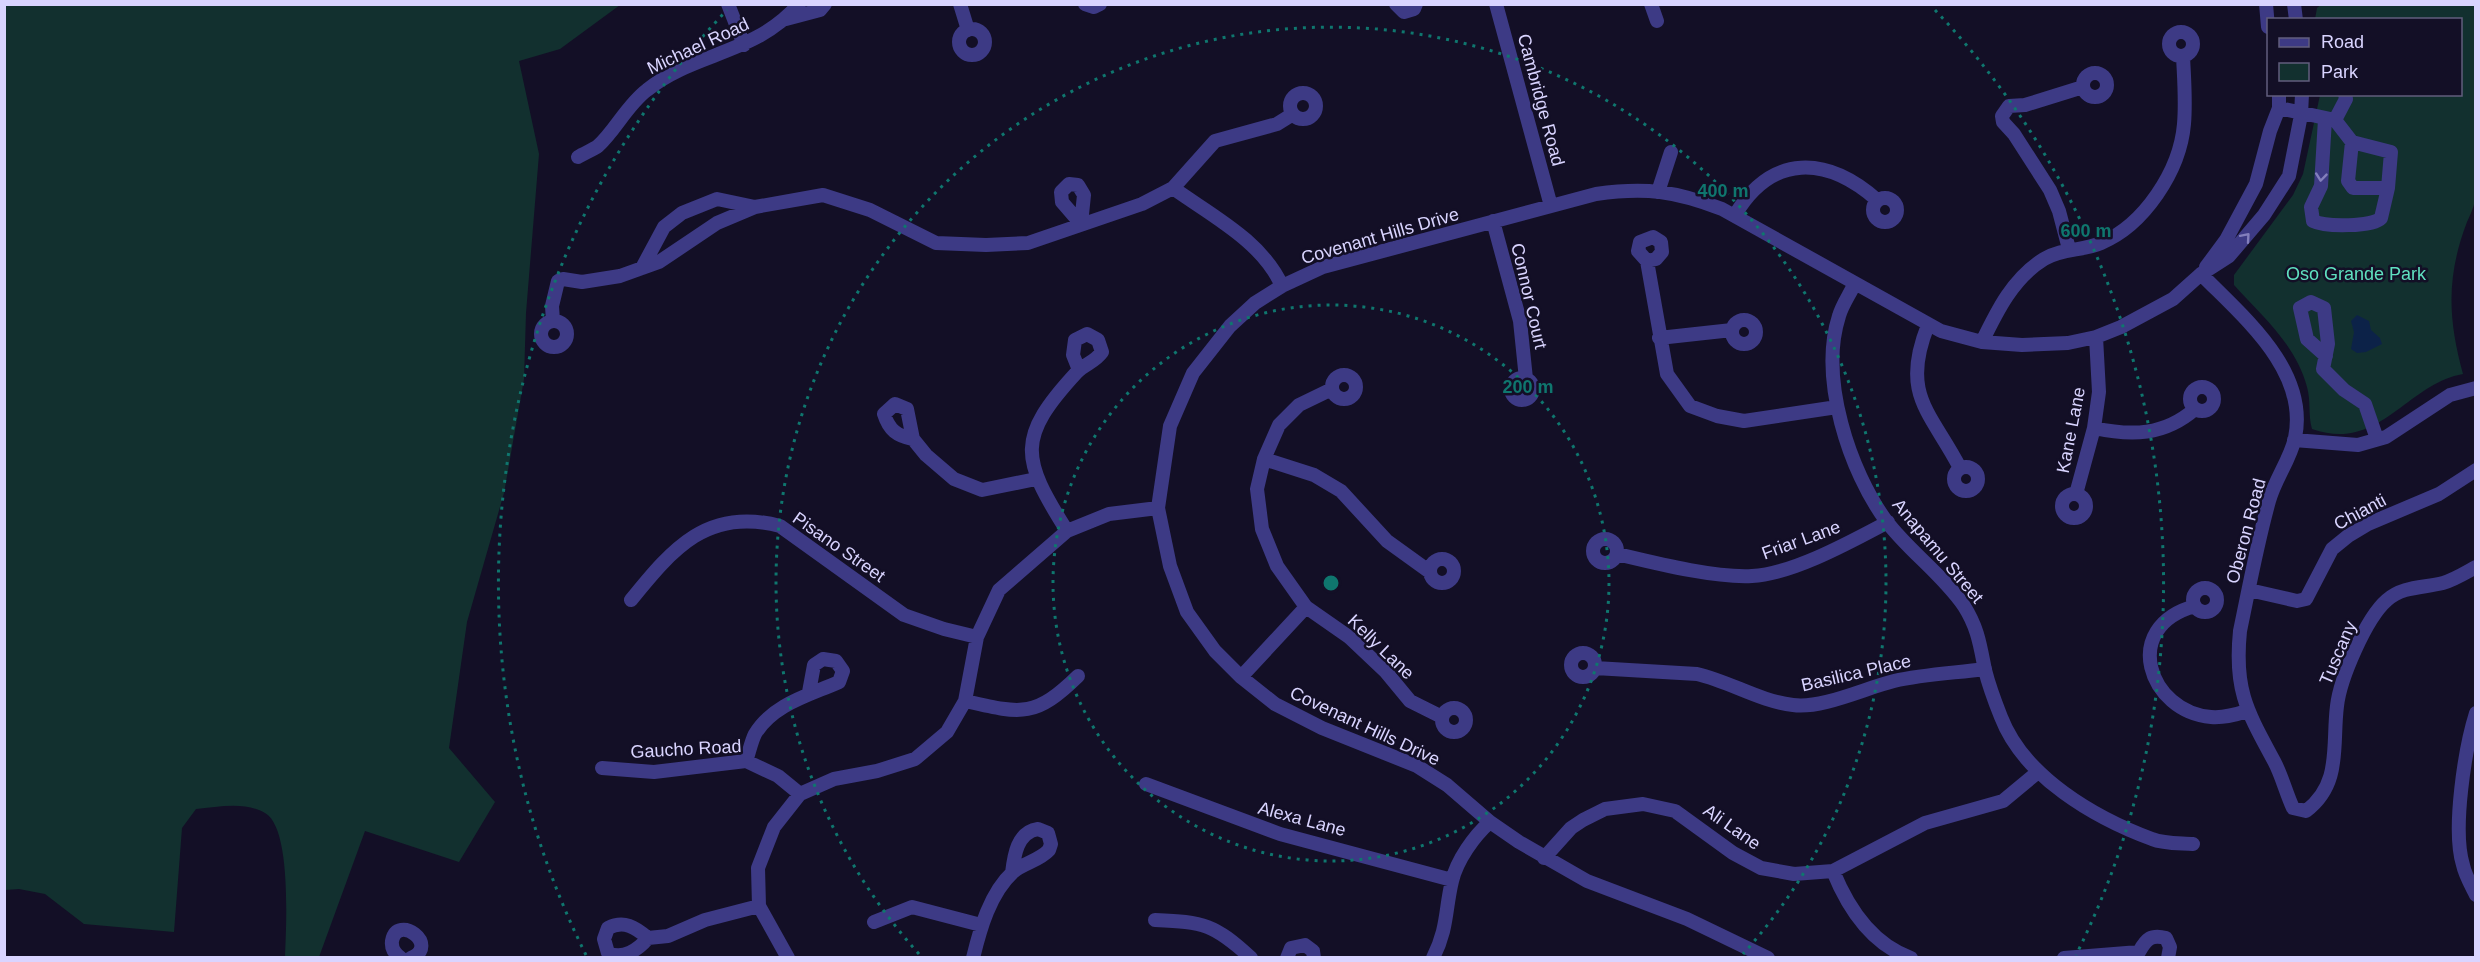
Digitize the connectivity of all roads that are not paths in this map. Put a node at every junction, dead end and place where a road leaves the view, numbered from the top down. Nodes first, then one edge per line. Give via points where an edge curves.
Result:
1 (728, 4) edge
2 (798, 4) edge
3 (825, 4) edge
4 (960, 4) edge
5 (1085, 4) edge
6 (1101, 4) edge
7 (1396, 4) edge
8 (1416, 4) edge
9 (1496, 4) edge
10 (1651, 4) edge
11 (784, 19) junction
12 (1657, 21) dead end
13 (968, 30) dead end
14 (744, 45) junction
15 (2183, 56) dead end
16 (2083, 87) dead end
17 (2302, 96) edge
18 (2345, 96) edge
19 (2279, 101) edge
20 (1293, 114) dead end
21 (2301, 115) junction
22 (2330, 120) junction
23 (2352, 142) junction
24 (1671, 152) dead end
25 (578, 157) dead end
26 (2256, 184) junction
27 (1173, 188) junction
28 (2388, 188) junction
29 (2282, 191) junction
30 (1659, 192) junction
31 (1877, 200) dead end
32 (1551, 206) junction
33 (755, 207) junction
34 (1735, 215) junction
35 (1493, 221) junction
36 (2069, 249) junction
37 (1647, 261) dead end
38 (642, 268) junction
39 (2201, 274) junction
40 (1855, 283) junction
41 (1282, 286) junction
42 (553, 321) dead end
43 (1928, 325) junction
44 (1732, 330) dead end
45 (2096, 337) junction
46 (1659, 338) junction
47 (1982, 342) junction
48 (2326, 356) dead end
49 (1079, 370) dead end
50 (1526, 379) dead end
51 (2475, 388) edge
52 (1332, 389) dead end
53 (1837, 407) junction
54 (2195, 409) dead end
55 (2094, 428) junction
56 (913, 439) dead end
57 (2377, 439) junction
58 (2294, 440) junction
59 (1264, 459) junction
60 (1960, 468) dead end
61 (2475, 470) edge
62 (1036, 479) junction
63 (2076, 494) dead end
64 (1158, 508) junction
65 (1888, 522) junction
66 (1067, 531) junction
67 (1617, 554) dead end
68 (2475, 567) edge
69 (1430, 572) dead end
70 (2248, 590) junction
71 (632, 600) dead end
72 (2195, 606) dead end
73 (1306, 607) junction
74 (977, 637) junction
75 (1595, 668) dead end
76 (1985, 669) junction
77 (1078, 676) dead end
78 (1241, 677) junction
79 (809, 692) dead end
80 (965, 701) junction
81 (2247, 711) junction
82 (2475, 713) edge
83 (1442, 717) dead end
84 (746, 761) junction
85 (602, 768) dead end
86 (2038, 772) junction
87 (1146, 784) dead end
88 (800, 794) junction
89 (2306, 811) joint
90 (1490, 822) junction
91 (2193, 844) dead end
92 (1544, 858) junction
93 (1833, 872) junction
94 (1012, 873) dead end
95 (1452, 880) junction
96 (2475, 895) edge
97 (759, 906) junction
98 (1155, 920) dead end
99 (874, 922) dead end
100 (981, 925) junction
101 (648, 938) dead end
102 (2142, 955) edge
103 (401, 957) edge
104 (411, 957) edge
105 (788, 957) edge
106 (973, 957) edge
107 (1251, 957) edge
108 (1287, 957) edge
109 (1314, 957) edge
110 (1433, 957) edge
111 (1768, 957) edge
112 (1911, 957) edge
113 (2064, 957) edge
114 (2168, 957) edge

1 - 14 street
2 - 11 street, Michael Road
3 - 11 street, Michael Road via 820,10
4 - 13 street
5 - 6 street via 1094,8
7 - 8 street via 1404,12 1414,9
9 - 32 street, Cambridge Road
10 - 12 street
11 - 14 street, Michael Road
14 - 25 street, Michael Road via 647,89 598,146
15 - 36 street via 2184,127 2158,195 2133,224 2100,244
16 - 36 street via 2025,105 2009,106 2002,116 2050,190
17 - 21 street, Covenant Hills Drive
18 - 22 street
19 - 21 street
19 - 26 street, Covenant Hills Drive
20 - 27 street via 1276,124 1215,141
21 - 22 street
21 - 29 street, Covenant Hills Drive via 2289,176
22 - 23 street
22 -> 28 street via 2321,186 2311,207 2313,221 2321,226 2374,223 2381,218
23 - 28 street via 2391,152
23 - 28 street via 2348,181 2354,188
24 - 30 street
26 - 29 street
26 - 39 street, Covenant Hills Drive via 2226,240
27 - 33 street via 1142,204 1028,243 936,243 870,210 823,195
27 - 41 street via 1249,243 1270,265
39 -> 29 street, Covenant Hills Drive via 2229,256
30 - 32 street, Covenant Hills Drive via 1633,189
30 - 34 street, Covenant Hills Drive via 1685,194
31 - 34 street via 1839,174 1803,167 1789,169 1760,183 1746,196
32 - 35 street, Covenant Hills Drive
33 - 38 street via 717,224 659,262
33 - 38 street via 717,199 682,213 664,227
34 - 40 street, Covenant Hills Drive
35 - 41 street, Covenant Hills Drive via 1323,267
35 - 50 street, Connor Court via 1520,321
36 - 47 street via 2044,258 2018,280
37 - 46 street
38 - 42 street via 582,282 558,281
39 - 45 street, Covenant Hills Drive via 2173,299
39 - 58 street, Oberon Road via 2264,340 2283,368 2296,415
40 - 43 street, Covenant Hills Drive
40 - 53 street, Anapamu Street via 1839,316 1835,338 1832,359
41 - 64 street, Covenant Hills Drive via 1230,326 1193,373 1170,426
43 - 47 street, Covenant Hills Drive
43 - 60 street via 1917,361 1918,384 1924,409
44 - 46 street
45 - 47 street, Covenant Hills Drive via 2068,343
45 - 55 street, Kane Lane via 2099,392
46 - 53 street via 1667,374 1690,406 1744,420
48 - 57 street via 2324,369 2365,404
49 - 62 street via 1040,417 1030,444
51 - 57 street via 2450,395
52 - 59 street, Kelly Lane via 1299,405 1279,425
53 - 65 street, Anapamu Street via 1849,447 1869,492
54 - 55 street via 2181,421 2154,432 2123,434
55 - 63 street, Kane Lane
56 - 62 street via 954,479 982,490
57 - 58 street via 2358,445
58 - 70 street, Oberon Road via 2269,500
59 - 69 street via 1314,475 1341,491 1387,542
59 - 73 street, Kelly Lane via 1257,489 1262,529 1277,566
61 - 70 street, Chianti via 2439,494 2348,536 2332,549 2306,599 2297,602
62 - 66 street
64 - 66 street via 1109,514
64 - 78 street, Covenant Hills Drive via 1170,566 1187,612 1215,651
65 - 67 street, Friar Lane via 1844,545 1753,576 1720,574
65 - 76 street, Anapamu Street via 1964,606 1983,649
66 - 74 street via 999,590
68 - 89 street, Tuscany via 2443,583 2405,589 2390,597 2376,613 2338,695 2331,778 2320,798
70 - 81 street, Oberon Road via 2238,651 2241,692
71 - 74 street, Pisano Street via 657,567 691,536 719,524 756,520 780,526 904,615
72 - 81 street via 2160,623 2151,638 2155,680 2184,710 2209,717
73 - 78 street
73 - 83 street, Kelly Lane via 1349,637 1410,701
74 - 80 street
75 - 76 street, Basilica Place via 1698,674 1763,699 1795,706 1895,681
76 - 86 street, Anapamu Street via 2012,740
77 - 80 street via 1054,699 1033,709 1005,710
78 - 90 street, Covenant Hills Drive via 1275,704 1322,728 1417,766 1447,785
79 - 84 street via 777,711 756,734
80 - 88 street via 947,732 915,759 834,779
81 - 89 street, Oberon Road via 2274,760 2293,808
82 - 96 street via 2458,834 2462,865
84 - 85 street, Gaucho Road via 654,772
84 - 88 street, Gaucho Road via 777,776
86 - 91 street, Anapamu Street via 2059,791 2117,823 2154,840
86 - 93 street, Ali Lane via 2003,801 1925,823
87 - 95 street, Alexa Lane via 1280,834
88 - 97 street via 774,827 758,868
90 - 92 street, Covenant Hills Drive
90 - 95 street via 1470,846
92 - 93 street, Ali Lane via 1570,828 1583,820 1605,809 1643,804 1676,811 1761,868 1794,874
92 - 111 street, Covenant Hills Drive via 1587,881 1687,919
93 - 112 street via 1845,902 1859,921 1878,939
94 - 100 street
95 - 110 street via 1445,929
97 - 101 street via 705,920 668,936
97 - 105 street
98 - 107 street via 1208,925 1228,936
99 - 100 street via 912,907
100 - 106 street
102 - 113 street
102 - 114 street via 2146,940 2156,936 2166,938 2170,947
103 - 104 street via 393,951 392,943 394,935 402,930 419,937 421,947
108 - 109 street via 1291,948 1305,945

